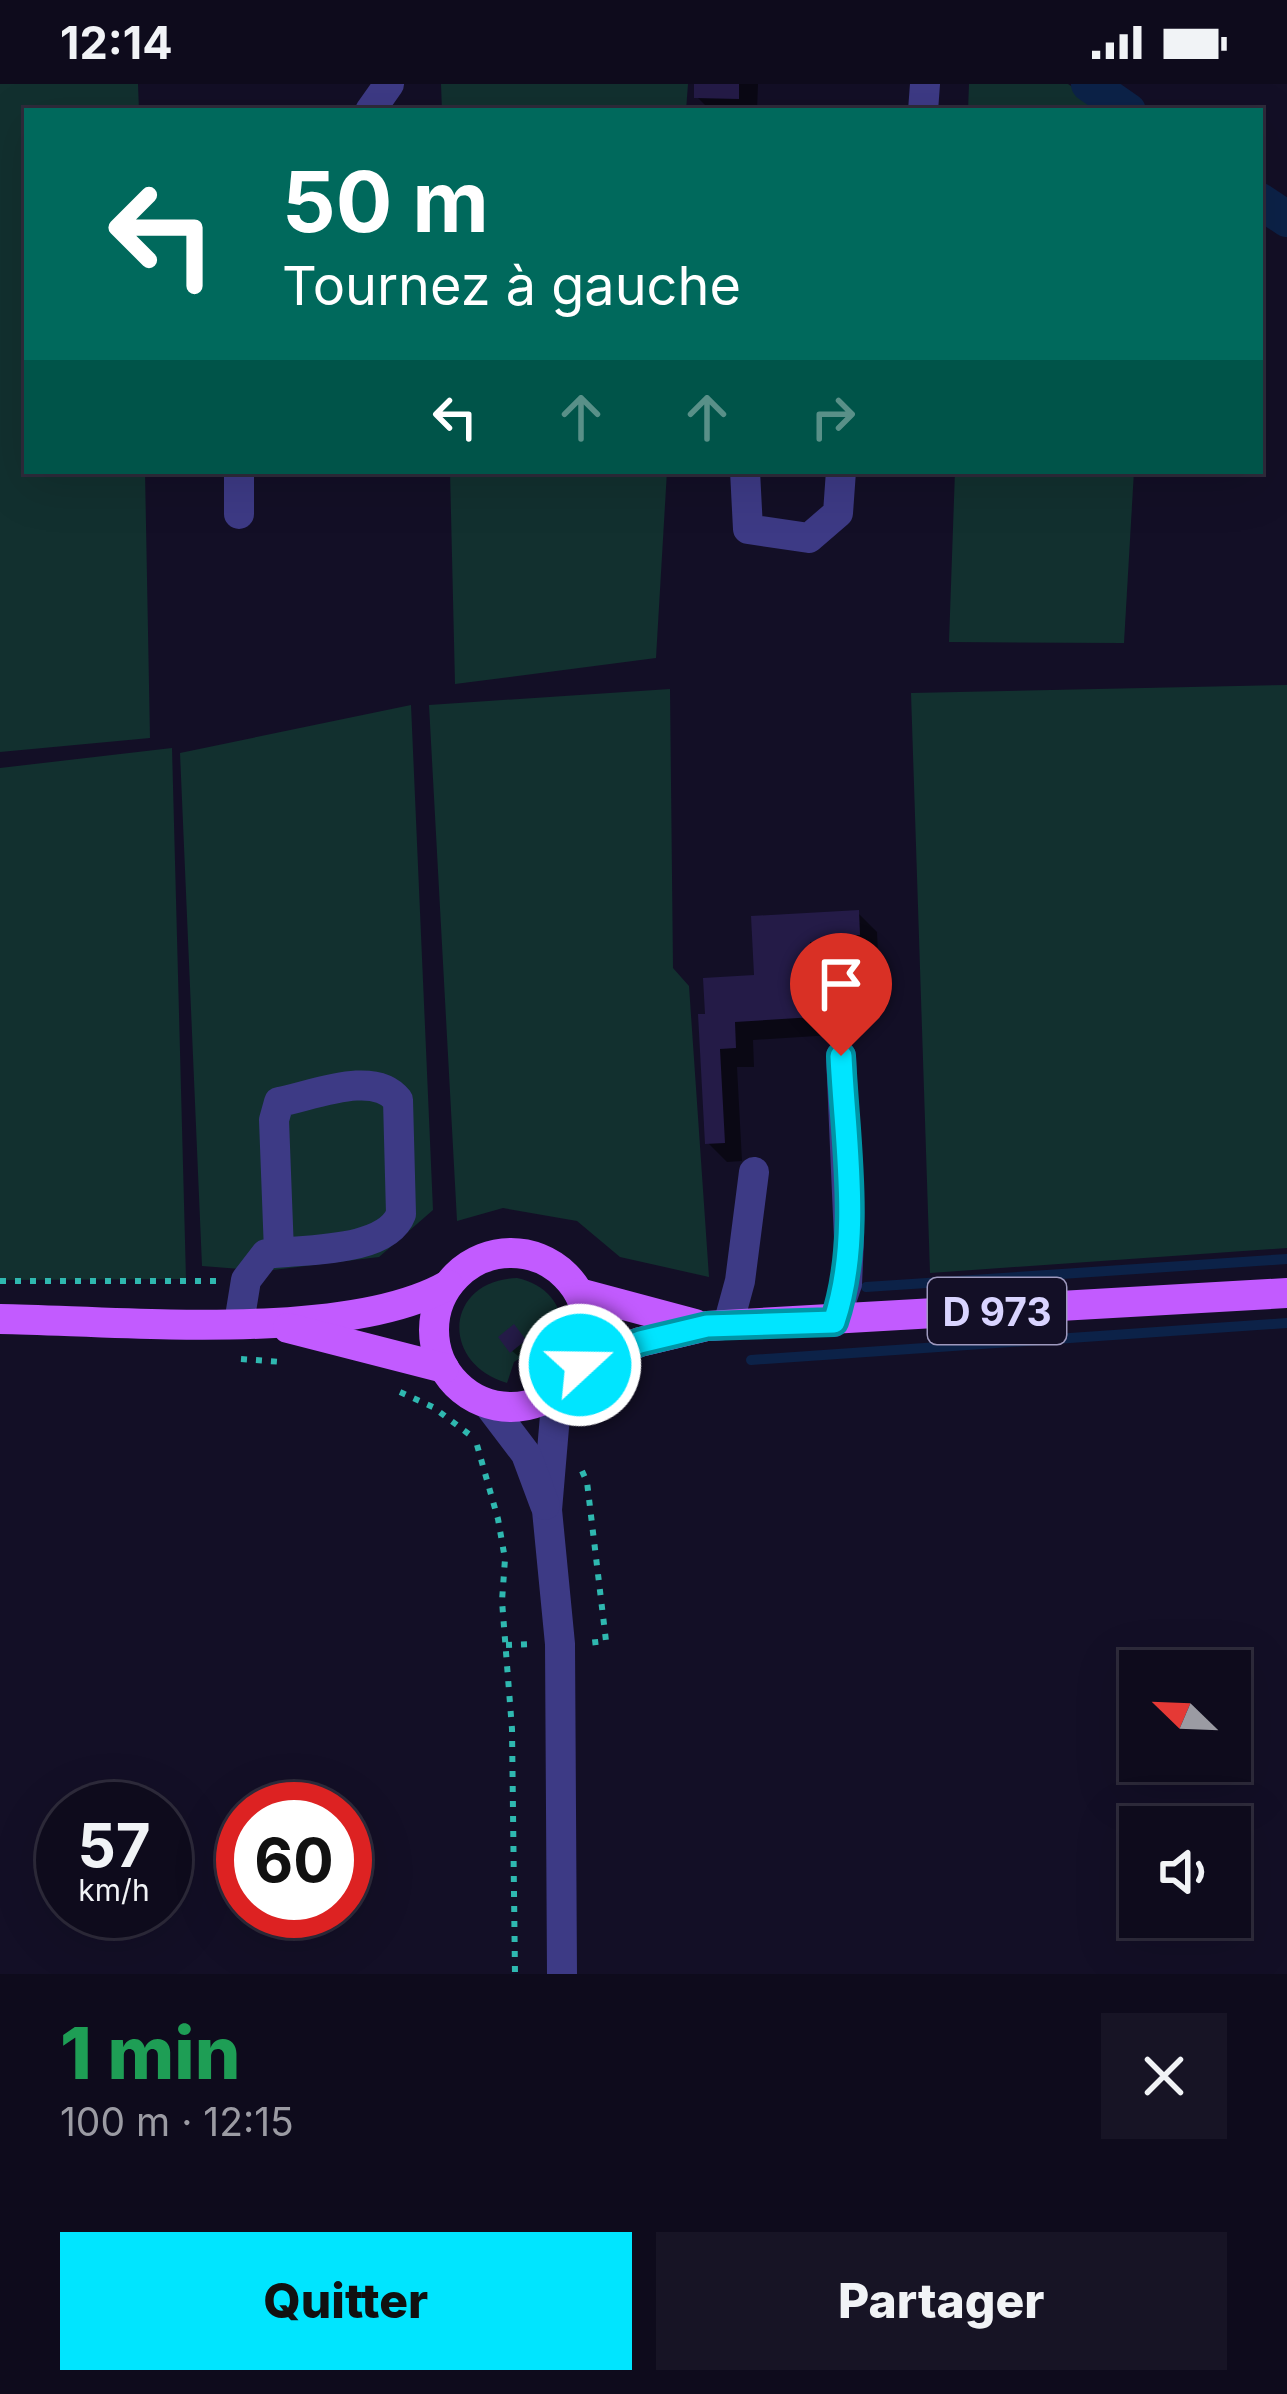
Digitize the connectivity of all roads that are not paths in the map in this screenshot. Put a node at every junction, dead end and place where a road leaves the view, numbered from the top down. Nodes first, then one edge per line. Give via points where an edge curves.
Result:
1 (239, 474) edge
2 (745, 474) edge
3 (841, 474) edge
4 (239, 514) dead end
5 (841, 1056) dead end
6 (754, 1172) dead end
7 (279, 1252) junction
8 (448, 1285) junction
9 (579, 1293) junction
10 (1287, 1293) edge
11 (0, 1319) edge
12 (834, 1322) junction
13 (238, 1323) junction
14 (271, 1323) junction
15 (718, 1326) junction
16 (580, 1365) junction
17 (445, 1368) junction
18 (557, 1392) junction
19 (488, 1404) junction
20 (548, 1510) junction
21 (562, 1974) edge

1 - 4 street
2 - 3 street via 748,529 809,538 838,513
5 - 12 street via 849,1240
6 - 15 street via 740,1281
7 - 7 street via 371,1242 396,1228 398,1100 389,1089 372,1084 279,1102
7 - 13 street via 266,1254 246,1280
8 - 9 main road via 478,1260 516,1253 553,1264
8 - 14 main road via 375,1310
8 - 17 main road via 434,1326
9 - 15 main road, D 973
9 - 16 main road via 588,1329
10 - 12 main road, D 973
11 - 13 main road
12 - 15 main road, D 973
13 - 14 main road
14 - 17 main road
15 - 16 main road, D 973
16 - 18 main road
17 - 19 main road
18 - 19 main road via 524,1406
18 - 20 street
19 - 20 street via 526,1454
20 - 21 street via 560,1644

